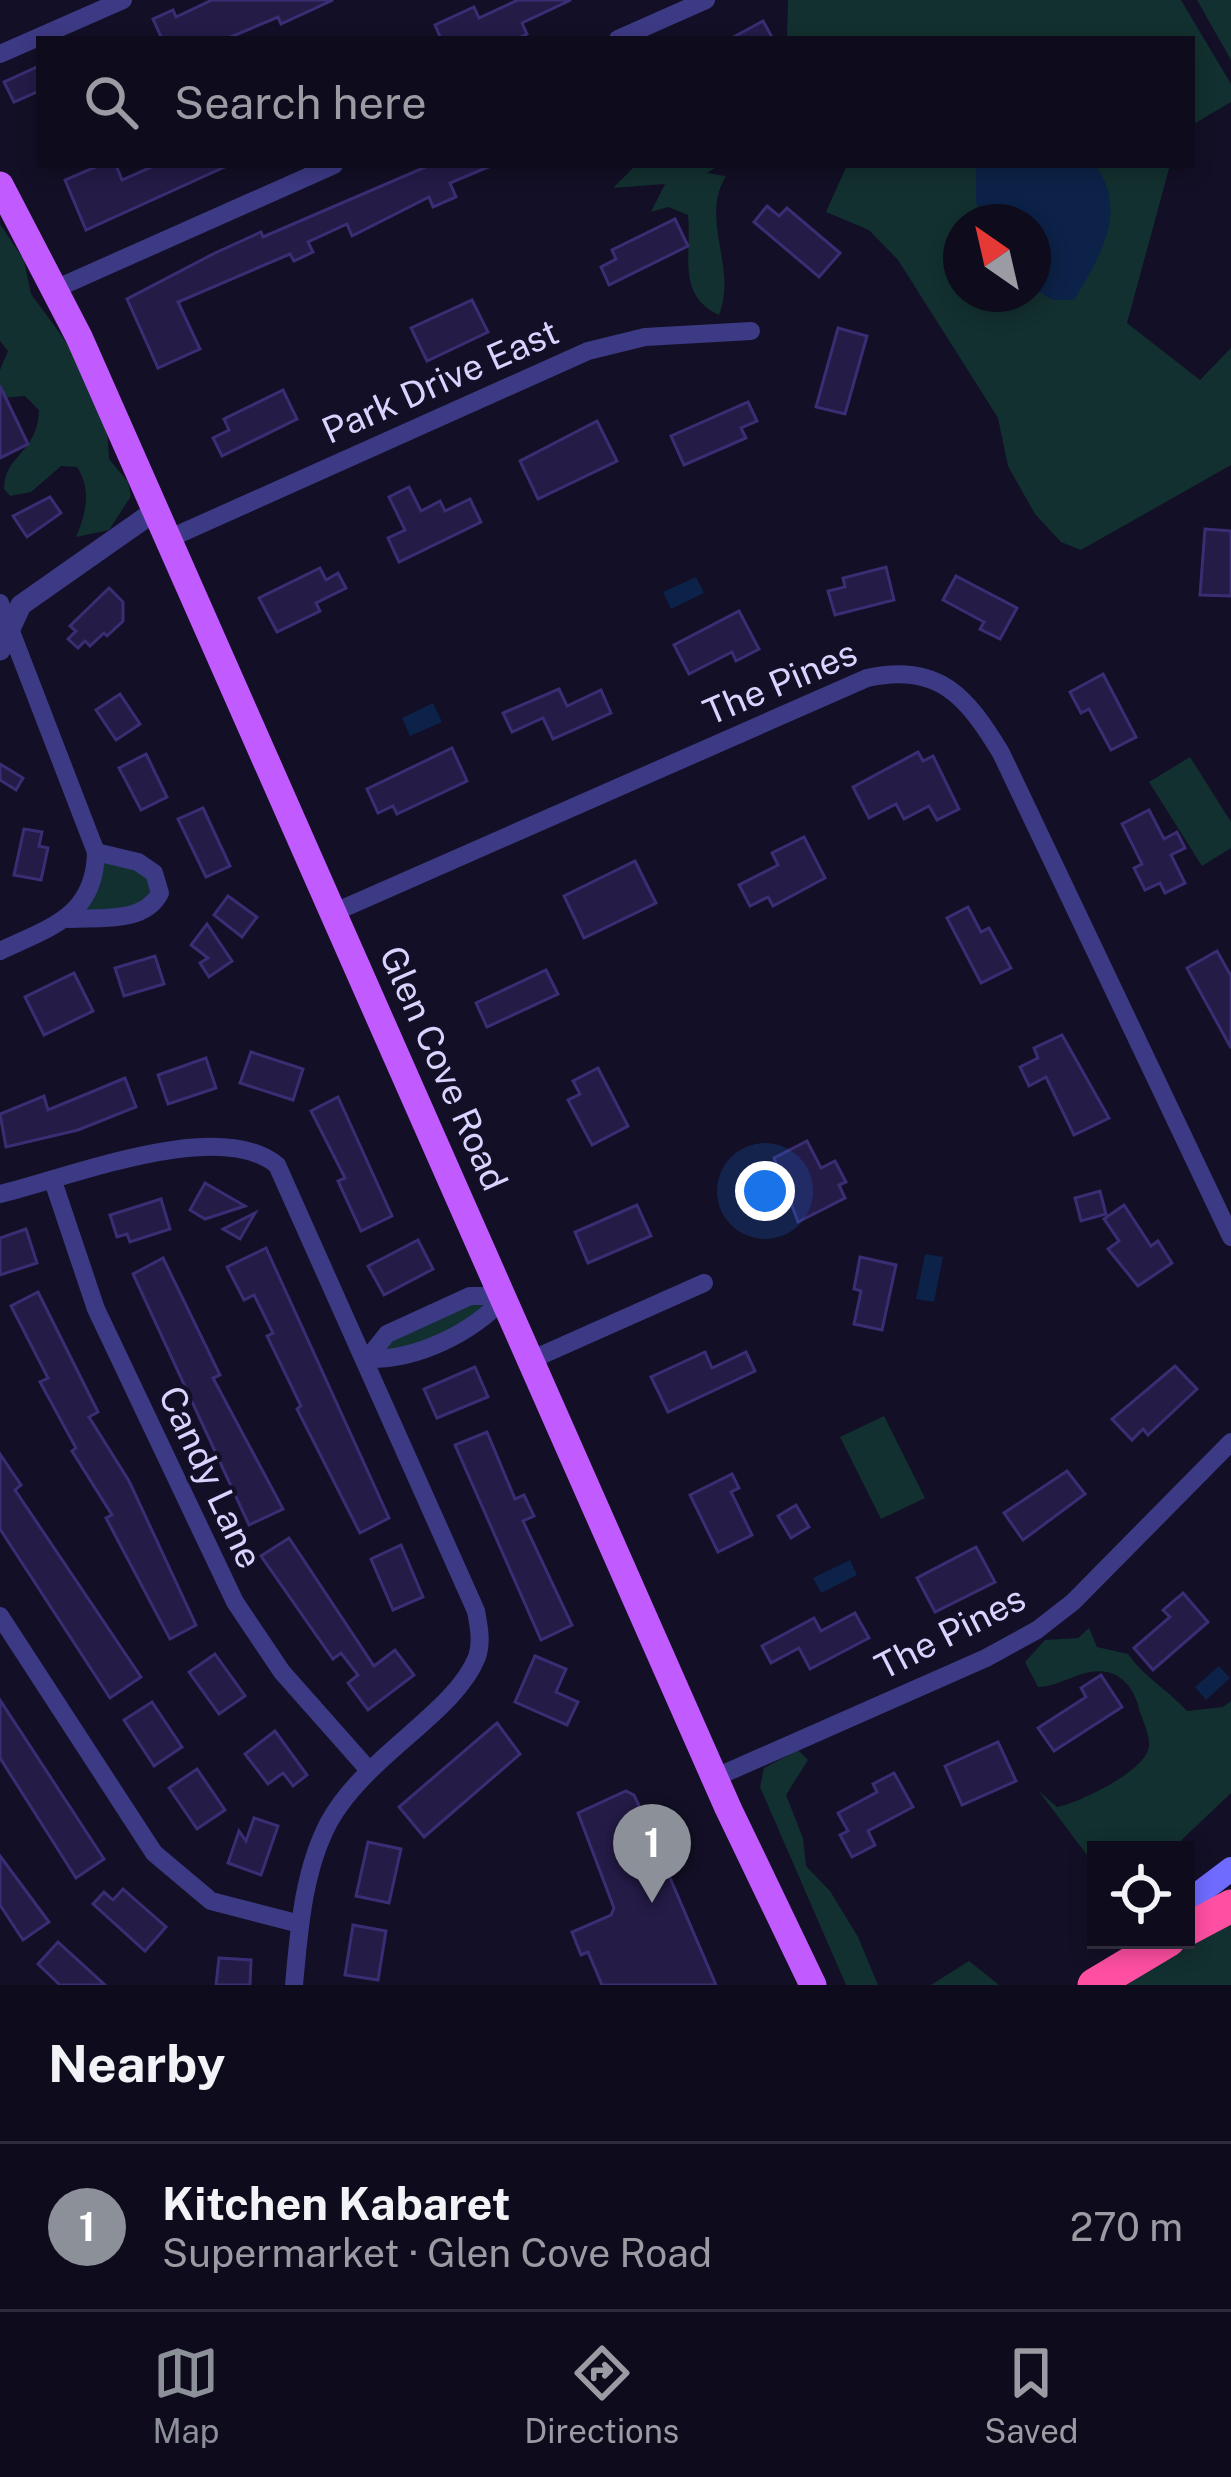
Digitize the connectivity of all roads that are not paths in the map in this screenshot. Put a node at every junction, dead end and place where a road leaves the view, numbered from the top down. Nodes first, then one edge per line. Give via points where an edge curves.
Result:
1 (123, 0) edge
2 (706, 0) edge
3 (41, 36) edge
4 (625, 36) edge
5 (36, 38) edge
6 (0, 54) edge
7 (327, 168) edge
8 (0, 185) edge
9 (56, 289) junction
10 (752, 331) dead end
11 (155, 511) junction
12 (168, 539) junction
13 (5, 613) edge
14 (0, 650) edge
15 (96, 852) junction
16 (335, 912) junction
17 (69, 919) junction
18 (0, 951) edge
19 (53, 1181) junction
20 (0, 1194) edge
21 (1231, 1237) edge
22 (704, 1283) dead end
23 (506, 1296) junction
24 (367, 1359) junction
25 (533, 1359) junction
26 (1231, 1442) edge
27 (0, 1616) edge
28 (367, 1768) junction
29 (714, 1778) junction
30 (1231, 1869) edge
31 (1195, 1896) edge
32 (1231, 1906) edge
33 (300, 1924) junction
34 (1195, 1925) edge
35 (1130, 1949) edge
36 (1153, 1949) edge
37 (294, 1985) edge
38 (813, 1985) edge
39 (1090, 1985) edge

1 - 3 street
2 - 4 street
5 - 6 street
7 - 9 street
8 - 9 main road, Glen Cove Road
9 - 11 main road, Glen Cove Road
10 - 12 street, Park Drive East via 644,337 588,351
11 - 12 main road, Glen Cove Road
11 - 13 street
12 - 16 main road, Glen Cove Road
13 - 14 street
13 - 15 street
15 - 17 street via 89,893
15 - 17 street via 138,862 154,873 160,893 128,916
16 - 21 street, The Pines via 867,678 931,679 973,706 1001,753
16 - 23 main road, Glen Cove Road
17 - 18 street
19 - 20 street
19 - 24 street via 197,1145 263,1154 293,1193
19 - 28 street, Candy Lane via 96,1309 235,1602 282,1672
22 - 25 street
23 - 24 street via 483,1322 398,1360
23 - 24 street via 470,1296 387,1334
23 - 25 main road, Glen Cove Road
24 - 28 street via 481,1634 475,1662 454,1693
25 - 29 main road, Glen Cove Road
26 - 29 street, The Pines via 1037,1630
27 - 33 street via 154,1853 211,1901
28 - 33 street via 320,1842
29 - 38 main road, Glen Cove Road
30 - 31 main road
32 - 34 highway
33 - 37 street
35 - 39 main road
36 - 39 highway

